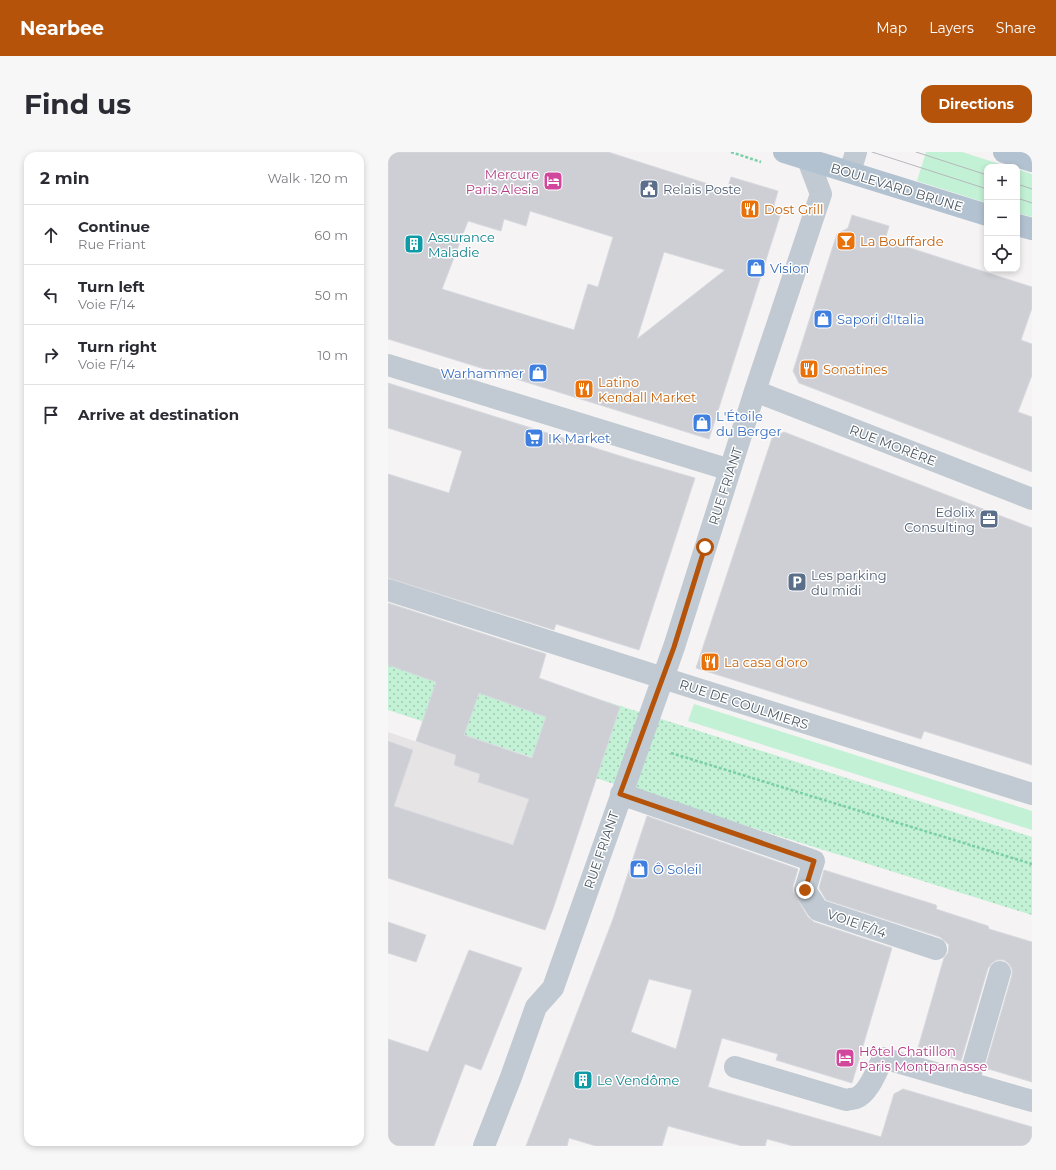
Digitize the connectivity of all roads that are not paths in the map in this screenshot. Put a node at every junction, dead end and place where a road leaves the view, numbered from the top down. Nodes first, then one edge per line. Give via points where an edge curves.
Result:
1 (784, 152) edge
2 (1004, 152) edge
3 (806, 156) edge
4 (1032, 161) edge
5 (853, 162) edge
6 (984, 214) edge
7 (1020, 226) edge
8 (1032, 229) edge
9 (388, 365) edge
10 (755, 391) junction
11 (730, 470) junction
12 (1032, 499) edge
13 (388, 590) edge
14 (667, 679) junction
15 (620, 794) junction
16 (1032, 794) edge
17 (936, 949) dead end
18 (1000, 972) dead end
19 (735, 1067) dead end
20 (968, 1083) junction
21 (1032, 1101) edge
22 (484, 1146) edge

1 - 3 main road, BOULEVARD BRUNE
2 - 4 main road
3 - 5 main road, BOULEVARD BRUNE
3 - 10 street, RUE FRIANT via 821,194
5 - 6 main road, BOULEVARD BRUNE
7 - 8 main road
9 - 11 street
10 - 11 street, RUE FRIANT
10 - 12 street, RUE MORÈRE
11 - 14 street, RUE FRIANT via 674,647
13 - 14 street, RUE DE COULMIERS
14 - 15 street, RUE FRIANT
14 - 16 street, RUE DE COULMIERS
15 - 17 street, VOIE F/14 via 814,861 805,890 818,910
15 - 22 street, RUE FRIANT via 553,988 536,1007
18 - 20 street
19 - 20 street via 846,1100 864,1093 883,1058
20 - 21 street

